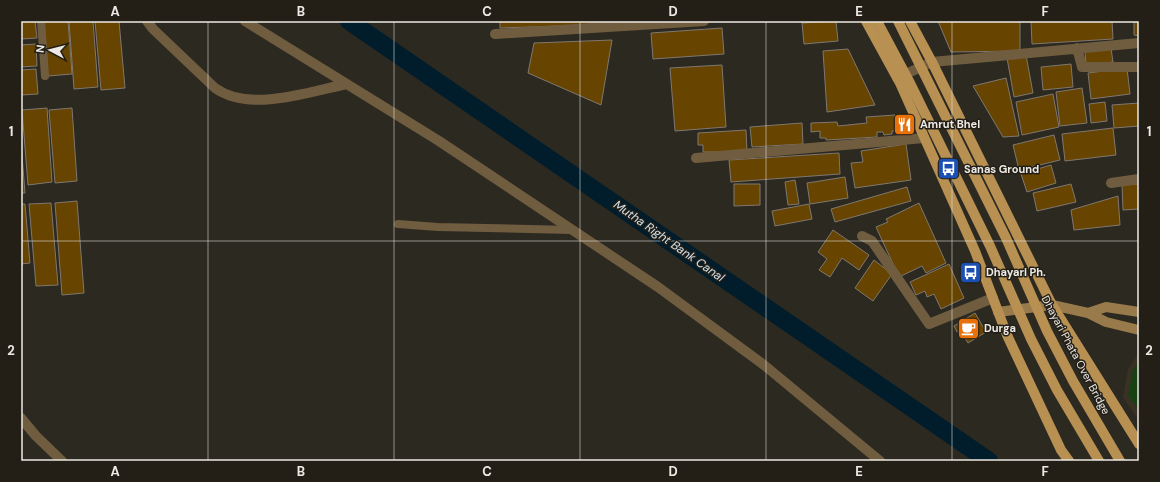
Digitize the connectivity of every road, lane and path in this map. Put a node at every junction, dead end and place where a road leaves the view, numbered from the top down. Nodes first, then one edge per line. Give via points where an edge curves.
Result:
1 (41, 21) edge
2 (147, 21) edge
3 (245, 21) edge
4 (704, 21) edge
5 (866, 21) edge
6 (877, 21) edge
7 (898, 21) edge
8 (910, 21) edge
9 (495, 34) dead end
10 (1139, 44) edge
11 (1077, 48) junction
12 (932, 62) junction
13 (1139, 67) edge
14 (45, 76) dead end
15 (898, 78) junction
16 (347, 84) junction
17 (924, 138) junction
18 (696, 158) dead end
19 (1139, 179) edge
20 (1111, 183) dead end
21 (398, 224) dead end
22 (572, 230) junction
23 (862, 236) dead end
24 (993, 298) junction
25 (1052, 305) junction
26 (998, 312) junction
27 (1139, 312) edge
28 (1088, 313) junction
29 (1139, 330) edge
30 (21, 418) edge
31 (1139, 444) edge
32 (62, 461) edge
33 (880, 461) edge
34 (1069, 461) edge
35 (1099, 461) edge
36 (1120, 461) edge

1 - 14 lane
2 - 16 street via 215,88 238,99 272,99
3 - 16 street
4 - 9 street
5 - 15 main road
6 - 35 main road, bridge via 990,246 1031,339 1057,390
7 - 36 main road, Dhayari Phata Over Bridge, bridge via 1006,238 1047,331
8 - 12 main road
10 - 11 street
11 - 12 street
11 - 13 street via 1082,68
12 - 15 street
12 - 25 main road
15 - 17 main road
16 - 22 street via 440,141
17 - 18 street
17 - 24 main road
19 - 20 street
21 - 22 lane
22 - 33 street via 658,287 764,364
23 - 24 street via 872,241 929,324
24 - 26 main road
25 - 26 main road
25 - 28 main road
25 - 31 main road
26 - 34 main road via 1006,335 1061,450
27 - 28 main road via 1106,307
28 - 29 main road via 1106,322
30 - 32 street

